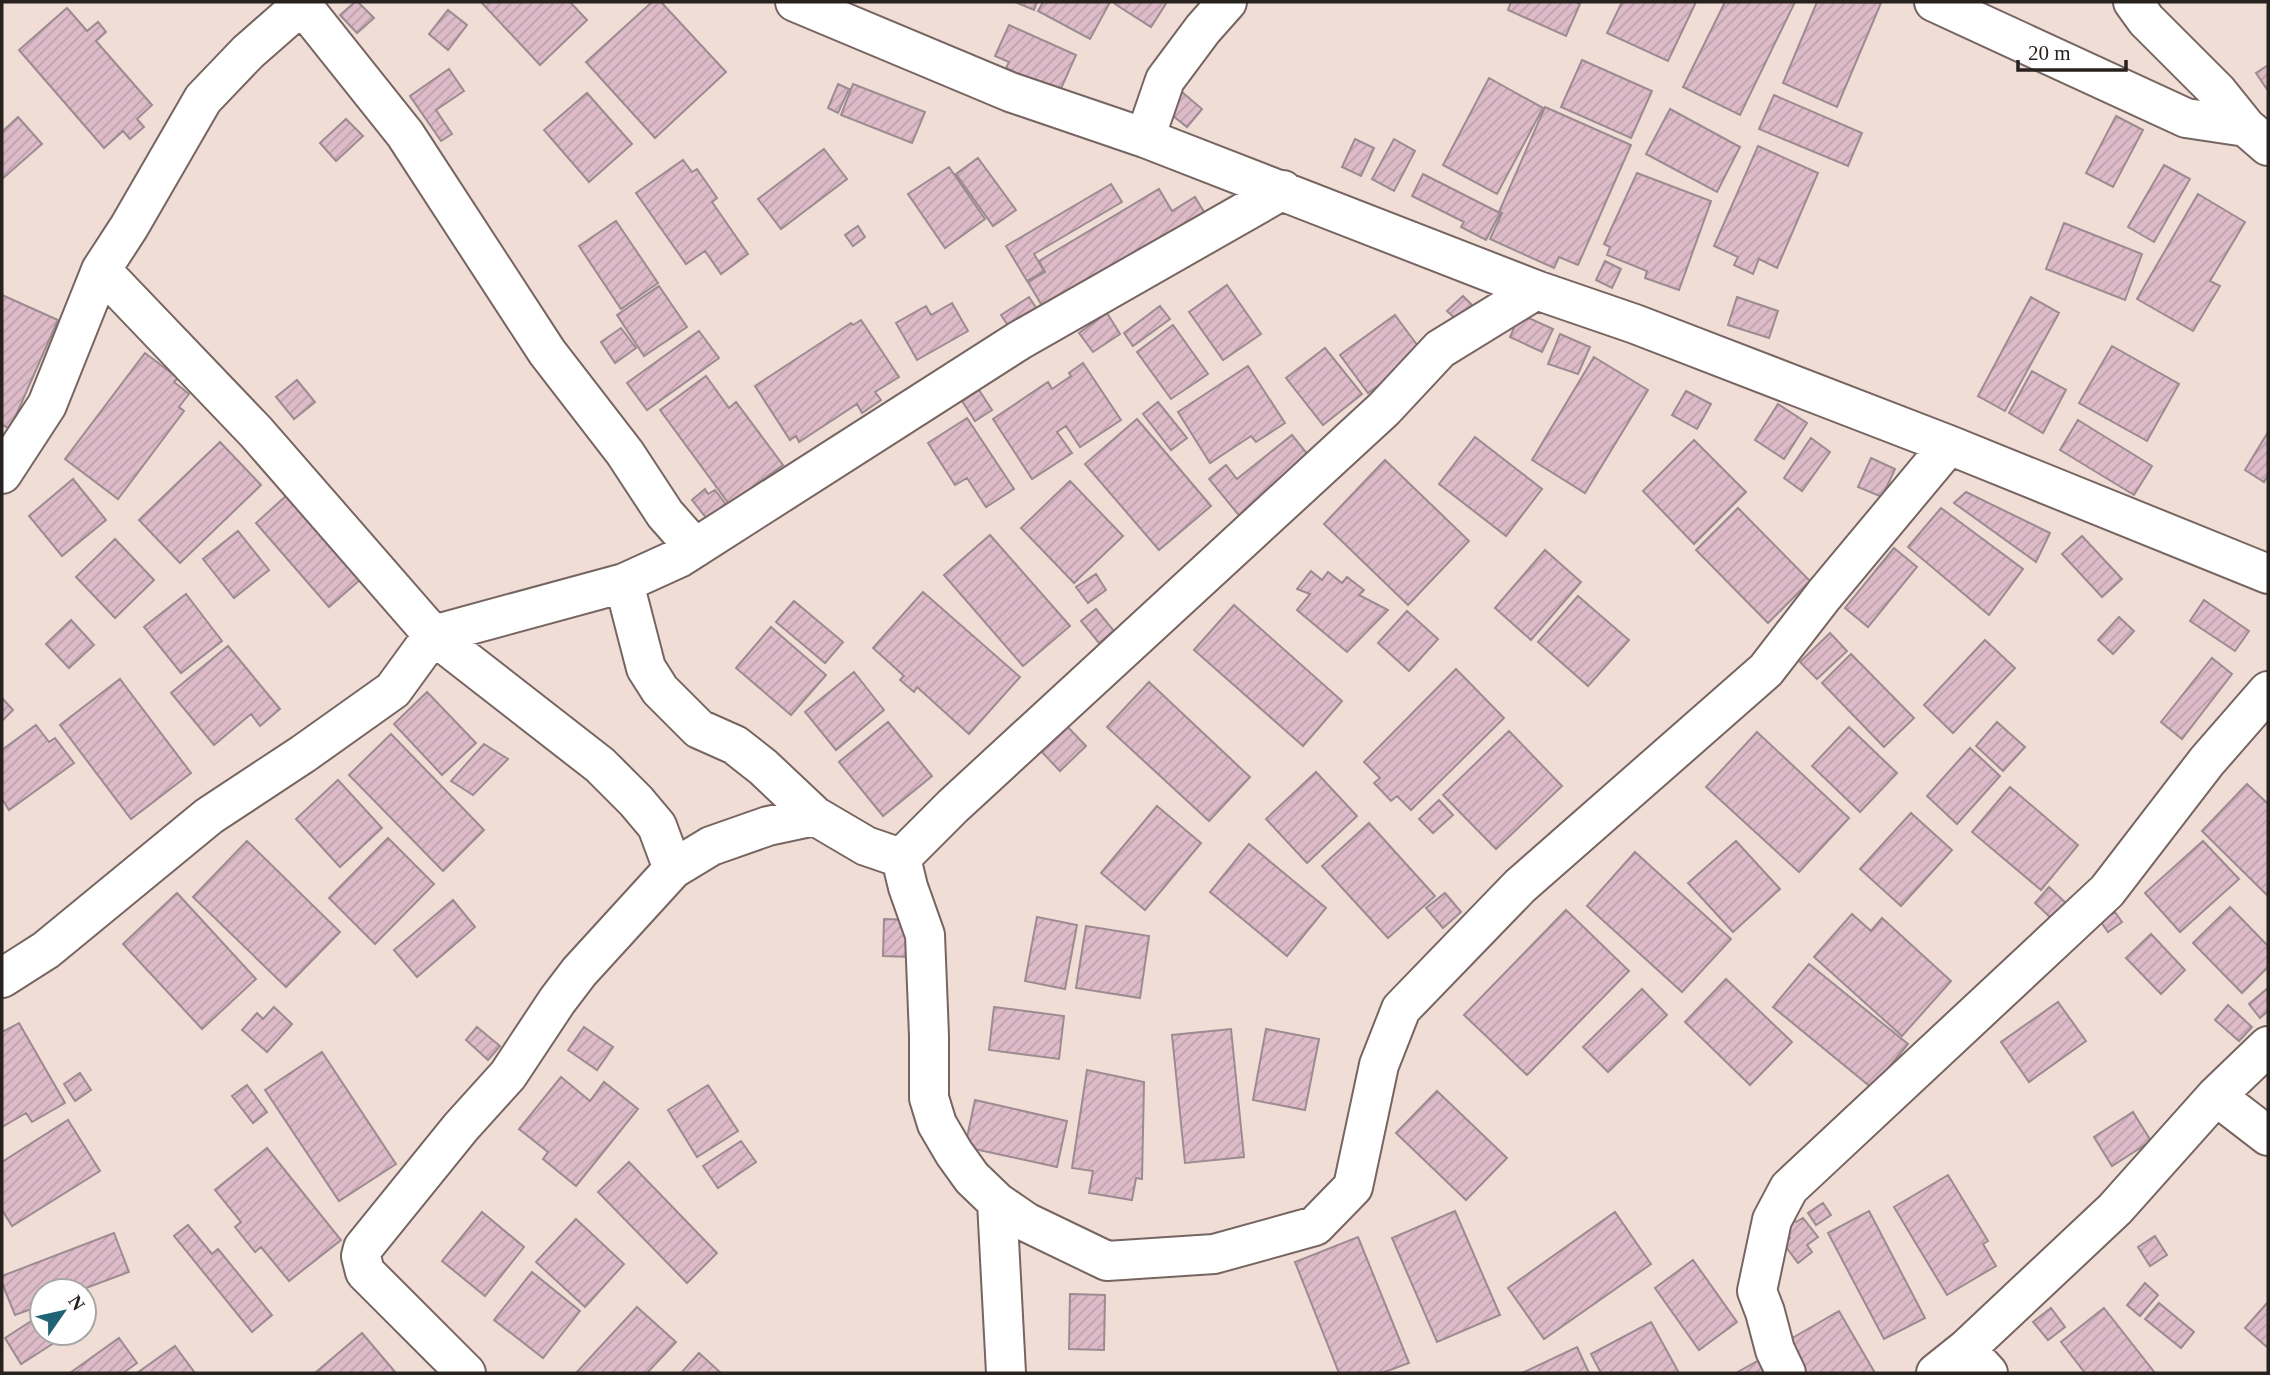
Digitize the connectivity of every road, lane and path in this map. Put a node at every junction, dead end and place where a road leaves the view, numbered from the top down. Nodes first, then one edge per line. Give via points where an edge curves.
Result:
1 (795, 2) edge
2 (1227, 2) edge
3 (1934, 2) edge
4 (2133, 2) edge
5 (303, 3) edge
6 (2257, 137) edge
7 (1145, 138) junction
8 (1283, 190) junction
9 (101, 270) junction
10 (1536, 289) junction
11 (1949, 445) junction
12 (2, 474) edge
13 (695, 548) junction
14 (2268, 574) edge
15 (624, 583) junction
16 (433, 635) junction
17 (2268, 691) edge
18 (815, 816) junction
19 (901, 858) junction
20 (673, 869) junction
21 (2, 978) edge
22 (2268, 1046) edge
23 (2216, 1096) junction
24 (2268, 1136) edge
25 (997, 1202) junction
26 (1977, 1361) edge
27 (466, 1373) edge
28 (1006, 1373) edge
29 (1786, 1373) edge
30 (1936, 1373) edge

1 - 7 street via 1010,92
2 - 7 street via 1165,80
3 - 6 street via 2186,118
4 - 6 street
5 - 9 street via 203,99
5 - 13 street via 405,134 547,352
7 - 8 street
8 - 10 street
8 - 13 street via 1020,340
9 - 12 street via 47,405
9 - 16 street via 256,432
10 - 11 street
10 - 19 street via 1440,349 1384,409
11 - 14 street
11 - 25 street via 1766,670 1520,886 1401,1009 1379,1065 1353,1186 1315,1226 1214,1254 1107,1261 1026,1222
13 - 15 street
15 - 16 street
15 - 18 street via 646,668 660,690 699,729 735,745
16 - 20 street via 600,765 657,827
16 - 21 street via 393,690 209,816 46,950
17 - 29 street via 2106,891 1789,1188 1772,1220 1757,1292
18 - 19 street via 866,846
18 - 20 street via 711,846
19 - 25 street via 925,936 929,1098 954,1153
20 - 27 street via 579,972 508,1075 363,1248 365,1272
22 - 23 street
23 - 24 street
23 - 26 street
25 - 28 street
26 - 30 street

